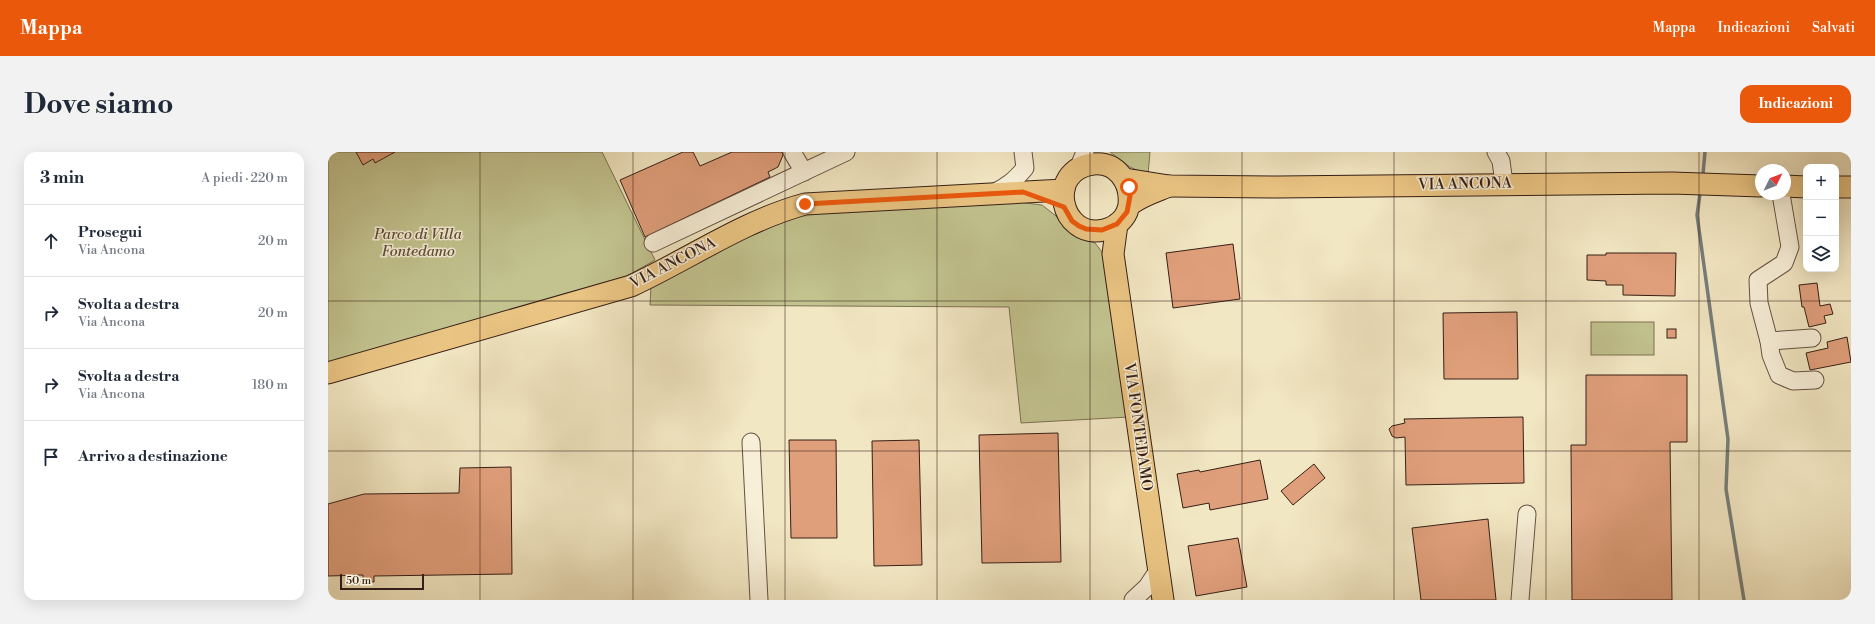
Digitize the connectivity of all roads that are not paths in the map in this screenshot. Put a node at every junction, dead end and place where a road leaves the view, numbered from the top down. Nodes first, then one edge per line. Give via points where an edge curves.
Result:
1 (792, 152) edge
2 (846, 152) edge
3 (1023, 152) edge
4 (1496, 152) edge
5 (1103, 158) edge
6 (1081, 161) edge
7 (804, 172) junction
8 (1125, 179) junction
9 (1504, 183) junction
10 (1169, 186) junction
11 (1755, 186) edge
12 (1791, 186) edge
13 (1803, 187) edge
14 (1839, 187) edge
15 (1851, 187) edge
16 (993, 193) junction
17 (1064, 199) junction
18 (1782, 200) edge
19 (1130, 204) junction
20 (1117, 224) junction
21 (1094, 231) junction
22 (653, 243) dead end
23 (1113, 254) junction
24 (1812, 338) dead end
25 (1769, 341) junction
26 (328, 373) edge
27 (1815, 380) dead end
28 (751, 442) dead end
29 (1527, 514) dead end
30 (1159, 569) junction
31 (759, 600) edge
32 (1133, 600) edge
33 (1163, 600) edge
34 (1520, 600) edge

1 - 7 street
2 - 7 street
3 - 16 street via 1025,168 1015,180
4 - 9 street
5 - 6 main road via 1087,165
5 - 8 main road
6 - 17 main road via 1068,178
7 - 22 street
8 - 10 main road, VIA ANCONA
8 - 19 main road
9 - 10 main road, VIA ANCONA
9 - 11 main road, VIA ANCONA
10 - 19 main road, VIA ANCONA
12 - 13 main road
14 - 15 main road
16 - 17 main road, VIA ANCONA via 1023,192
16 - 26 main road, VIA ANCONA via 805,204 782,210 755,221 631,286
17 - 21 main road via 1072,221
18 - 25 street via 1790,247 1784,263 1758,280 1757,291
19 - 20 main road
20 - 21 main road
20 - 23 main road, VIA FONTEDAMO
21 - 23 main road
23 - 30 main road, VIA FONTEDAMO
24 - 25 street
25 - 27 street via 1771,355 1779,375 1793,381
28 - 31 street
29 - 34 street
30 - 32 street via 1147,587
30 - 33 main road, VIA FONTEDAMO

